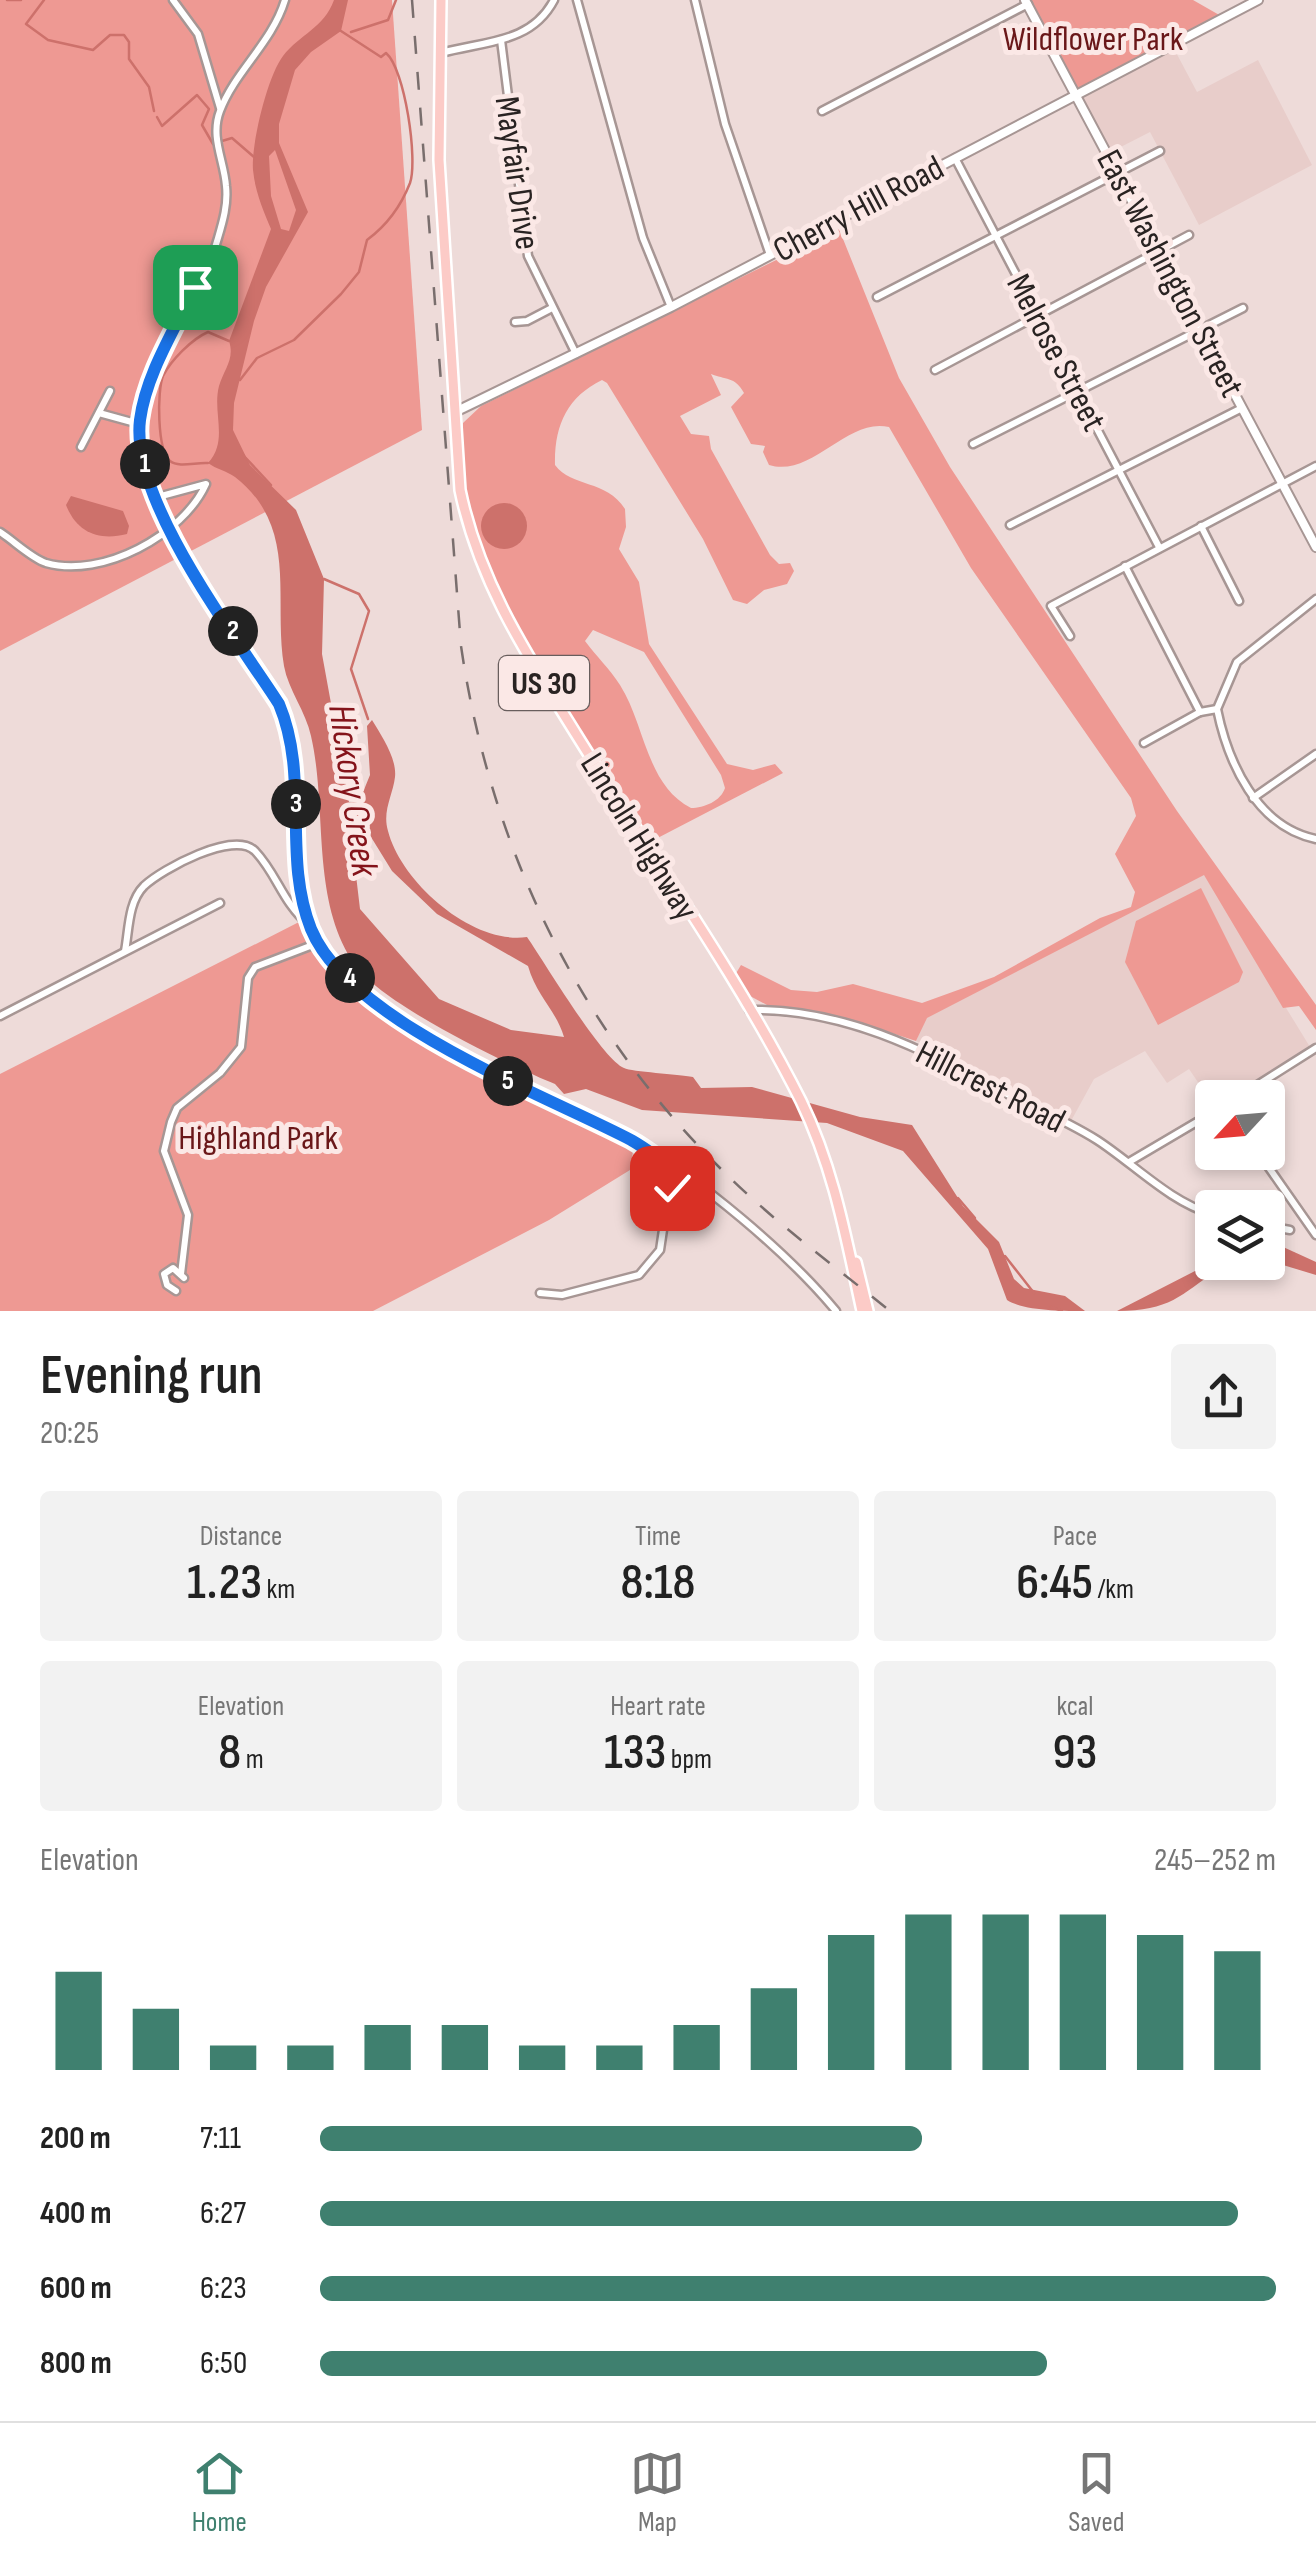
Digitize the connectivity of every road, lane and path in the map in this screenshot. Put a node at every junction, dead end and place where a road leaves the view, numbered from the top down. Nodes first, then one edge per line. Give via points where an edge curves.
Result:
1 (173, 0) edge
2 (285, 0) edge
3 (441, 0) edge
4 (554, 0) edge
5 (576, 0) edge
6 (694, 0) edge
7 (1258, 0) edge
8 (1026, 2) edge
9 (501, 40) junction
10 (440, 54) junction
11 (1076, 93) junction
12 (220, 110) junction
13 (822, 110) dead end
14 (1160, 151) dead end
15 (955, 157) junction
16 (1118, 174) junction
17 (1189, 235) dead end
18 (996, 237) junction
19 (1159, 251) junction
20 (770, 254) junction
21 (877, 297) dead end
22 (671, 306) junction
23 (552, 308) junction
24 (1243, 308) dead end
25 (1037, 315) junction
26 (515, 322) dead end
27 (1201, 329) junction
28 (576, 354) junction
29 (934, 370) dead end
30 (110, 392) dead end
31 (1078, 392) junction
32 (1242, 408) junction
33 (455, 412) junction
34 (98, 413) junction
35 (139, 424) junction
36 (973, 444) dead end
37 (81, 447) dead end
38 (1316, 466) edge
39 (1118, 470) junction
40 (1282, 484) junction
41 (154, 498) junction
42 (1010, 524) dead end
43 (1200, 526) junction
44 (168, 530) junction
45 (0, 532) edge
46 (1159, 546) junction
47 (1316, 548) edge
48 (1124, 566) junction
49 (1316, 599) edge
50 (1239, 601) dead end
51 (1070, 636) dead end
52 (1217, 709) junction
53 (1200, 712) junction
54 (1144, 743) dead end
55 (1316, 754) edge
56 (1253, 798) junction
57 (1316, 839) edge
58 (220, 903) dead end
59 (310, 926) junction
60 (318, 943) junction
61 (125, 951) junction
62 (749, 1010) junction
63 (0, 1016) edge
64 (1316, 1048) edge
65 (1265, 1080) edge
66 (1195, 1122) edge
67 (1129, 1162) junction
68 (1271, 1170) edge
69 (682, 1174) junction
70 (1195, 1208) edge
71 (1285, 1229) edge
72 (1290, 1230) dead end
73 (1314, 1232) edge
74 (176, 1291) dead end
75 (540, 1294) dead end
76 (836, 1311) edge
77 (865, 1311) edge

1 - 12 street via 198,34
2 - 12 street via 266,42
3 - 10 main road, Lincoln Highway / US 30
4 - 9 street via 545,18
5 - 22 street via 643,238
6 - 20 street via 724,124
7 - 11 street, Cherry Hill Road
8 - 11 street, East Washington Street
8 - 13 street
9 - 10 street
9 - 23 street, Mayfair Drive via 525,240
10 - 33 main road, Lincoln Highway / US 30 via 439,160
11 - 15 street, Cherry Hill Road
11 - 16 street, East Washington Street
12 - 35 street via 215,132 226,211 216,246 146,391
14 - 16 street
15 - 18 street, Melrose Street
15 - 20 street, Cherry Hill Road
16 - 18 street
16 - 19 street, East Washington Street
17 - 19 street
18 - 21 street
18 - 25 street, Melrose Street
19 - 25 street
19 - 27 street, East Washington Street
20 - 22 street, Cherry Hill Road
22 - 28 street, Cherry Hill Road
23 - 26 street
23 - 28 street, Mayfair Drive
24 - 27 street
25 - 29 street
25 - 31 street, Melrose Street
27 - 31 street
27 - 32 street, East Washington Street
28 - 33 street, Cherry Hill Road
30 - 34 street
31 - 36 street
31 - 39 street, Melrose Street
32 - 39 street
32 - 40 street, East Washington Street
33 - 62 main road, Lincoln Highway / US 30 via 460,490 487,584
34 - 35 street
34 - 37 street
35 - 41 street
38 - 40 street
39 - 42 street
39 - 46 street, Melrose Street
40 - 43 street
40 - 47 street, East Washington Street
41 - 44 street
41 - 44 street via 206,484
43 - 46 street
43 - 50 street
44 - 45 street via 117,558 78,566 44,562
44 - 59 street via 291,732 298,766 296,855
46 - 48 street
48 - 51 street via 1051,606
48 - 53 street
49 - 52 street via 1237,662
52 - 53 street
52 - 56 street
53 - 54 street
55 - 56 street
56 - 57 street via 1286,828
58 - 61 street
59 - 60 street
59 - 61 street via 288,908 255,850 224,844 145,885 132,904
60 - 69 street via 406,1025 637,1144
60 - 74 street via 255,967 240,1048 177,1108 171,1122 164,1151 188,1214 183,1276 172,1268 164,1274
61 - 63 street
62 - 67 street, Hillcrest Road via 782,1010 876,1030
62 - 77 main road, Lincoln Highway / US 30 via 813,1127
64 - 65 street
66 - 67 street
67 - 70 street, Hillcrest Road
68 - 73 street
69 - 75 street via 668,1196 660,1250 640,1276
69 - 76 street via 798,1268
71 - 72 street

